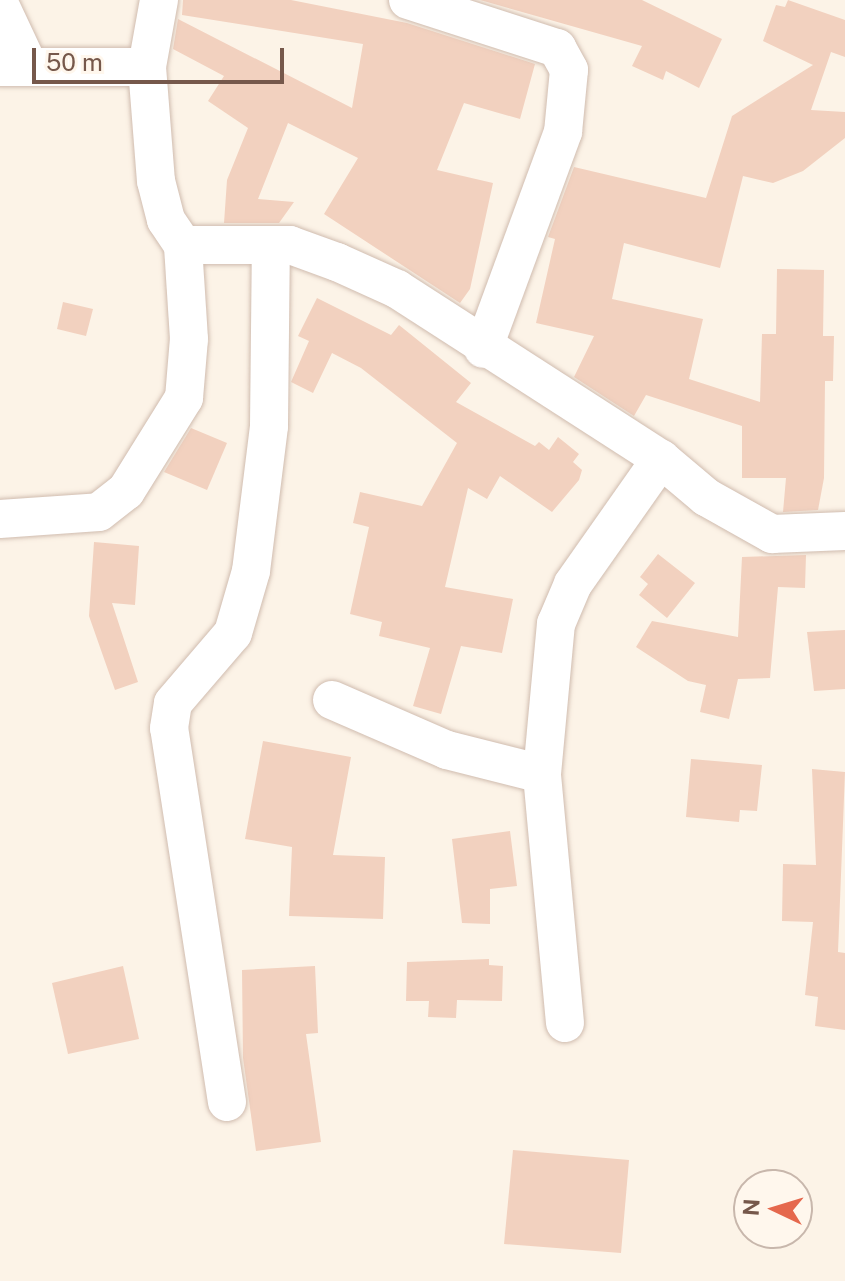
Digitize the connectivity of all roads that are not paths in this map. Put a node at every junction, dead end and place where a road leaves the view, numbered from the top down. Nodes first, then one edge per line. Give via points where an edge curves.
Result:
1 (159, 0) edge
2 (408, 0) edge
3 (0, 5) edge
4 (14, 67) edge
5 (147, 67) junction
6 (183, 245) junction
7 (271, 245) junction
8 (483, 349) junction
9 (661, 459) junction
10 (0, 519) edge
11 (845, 531) edge
12 (332, 700) dead end
13 (542, 774) junction
14 (565, 1023) dead end
15 (227, 1102) dead end

1 - 5 street
2 - 8 street via 557,48 569,70 563,132
3 - 4 street
4 - 5 street
5 - 6 street via 156,181 166,220
6 - 7 street
6 - 10 street via 189,339 184,398 126,491 99,512
7 - 8 street via 290,245 397,289
7 - 15 street via 269,426 251,571 233,633 173,703 169,728
8 - 9 street
9 - 11 street via 706,497 772,534
9 - 13 street via 573,584 556,624
12 - 13 street via 447,750
13 - 14 street

